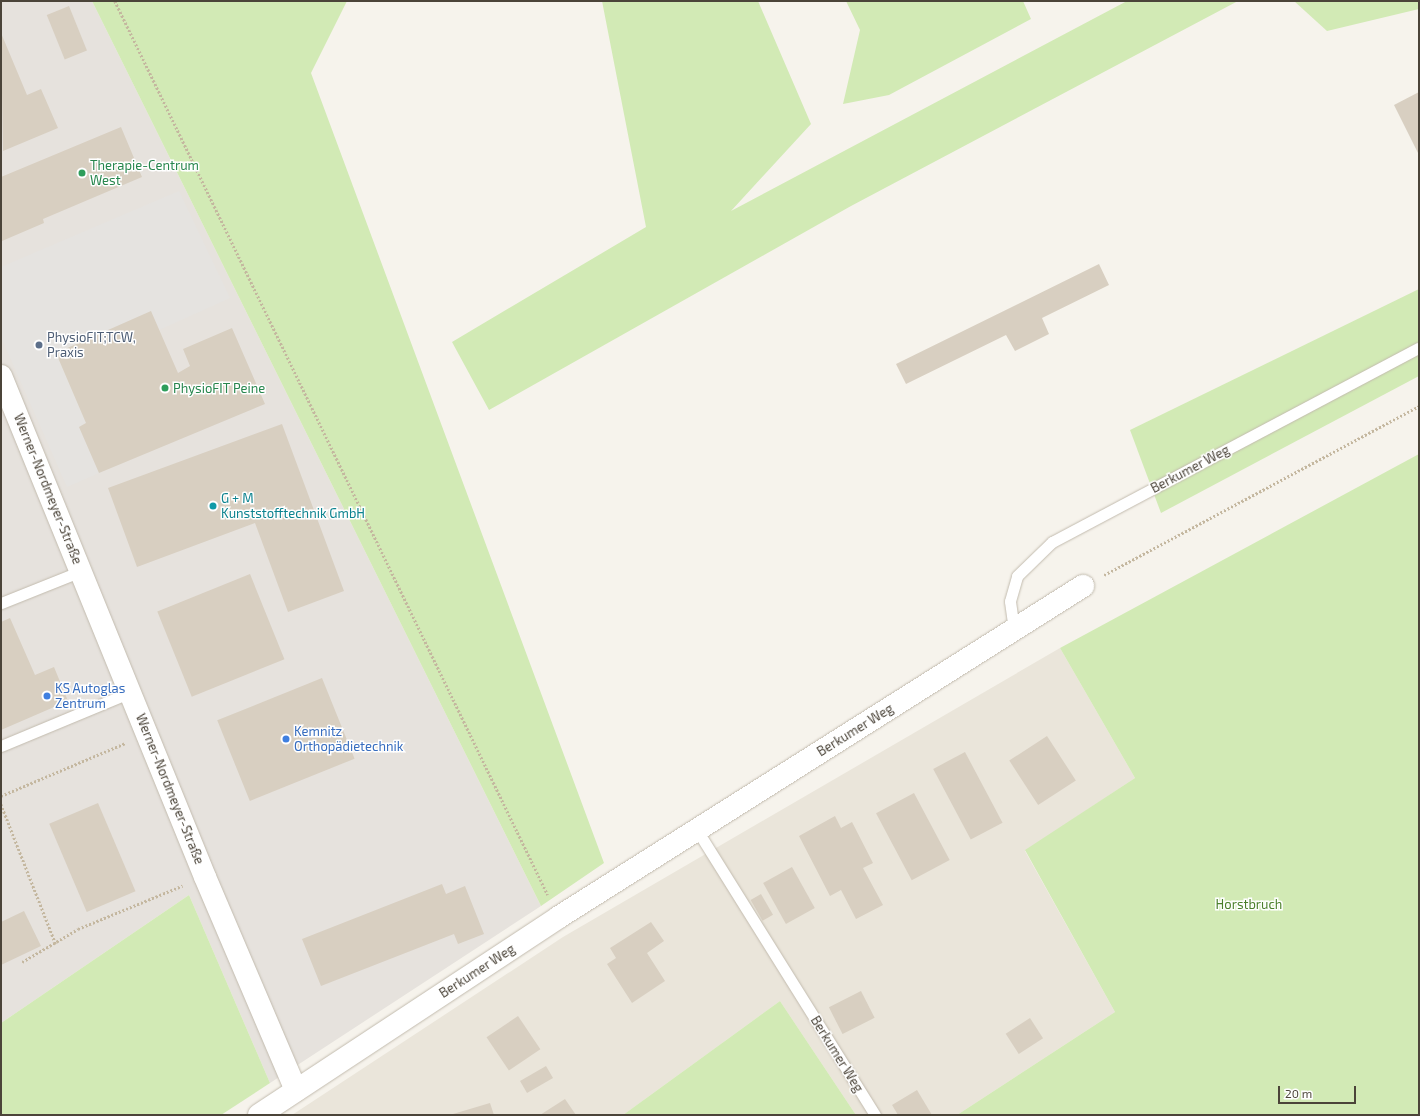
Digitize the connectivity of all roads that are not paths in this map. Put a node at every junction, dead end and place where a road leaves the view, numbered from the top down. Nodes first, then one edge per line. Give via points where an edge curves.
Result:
1 (1419, 348) edge
2 (1, 376) edge
3 (81, 571) junction
4 (1082, 586) road end
5 (1, 603) edge
6 (1014, 630) junction
7 (131, 692) junction
8 (1, 746) edge
9 (697, 830) junction
10 (296, 1090) junction
11 (259, 1115) edge
12 (875, 1115) edge

1 - 6 lane, Berkumer Weg via 1052,542 1017,576 1010,601
2 - 3 street, Werner-Nordmeyer-Straße
3 - 5 lane
3 - 7 street, Werner-Nordmeyer-Straße
4 - 6 street, Berkumer Weg
6 - 9 street, Berkumer Weg
7 - 8 lane
7 - 10 street, Werner-Nordmeyer-Straße via 205,877
9 - 10 street, Berkumer Weg via 559,917
9 - 12 lane, Berkumer Weg
10 - 11 street, Berkumer Weg

